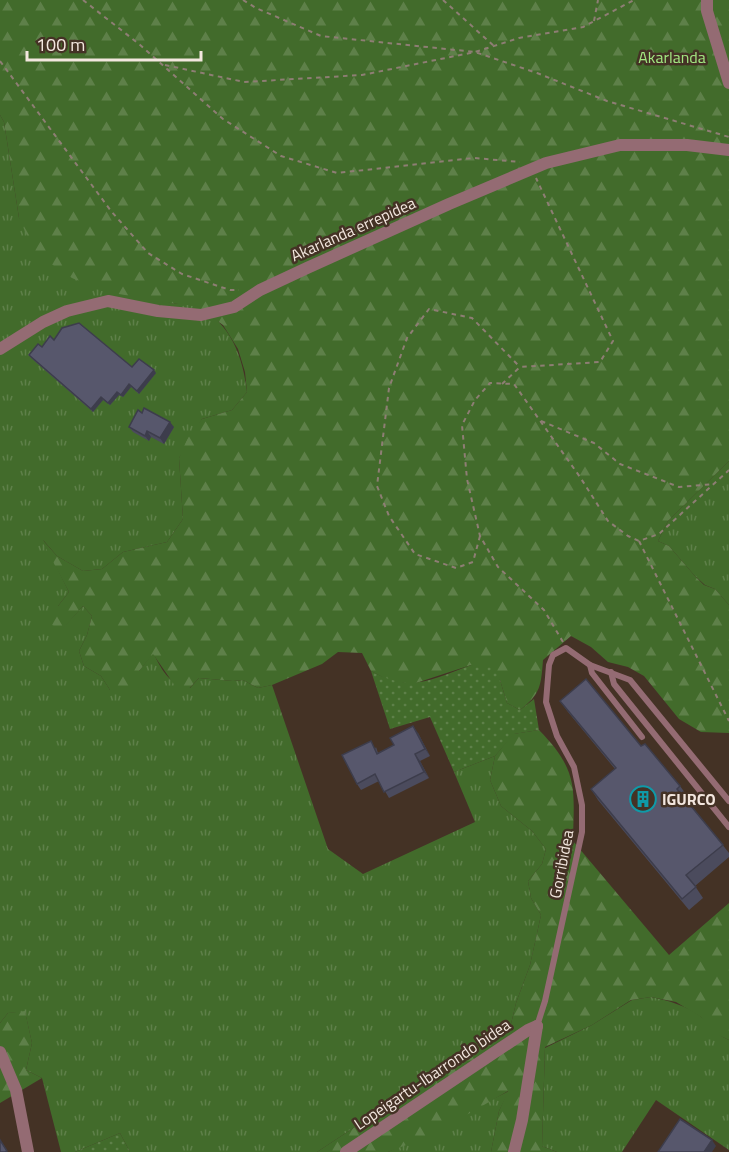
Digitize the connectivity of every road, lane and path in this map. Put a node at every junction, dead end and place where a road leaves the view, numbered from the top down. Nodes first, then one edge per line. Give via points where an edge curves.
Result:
1 (83, 0) edge
2 (243, 0) edge
3 (443, 0) edge
4 (598, 0) edge
5 (634, 0) edge
6 (707, 0) edge
7 (594, 21) junction
8 (494, 46) junction
9 (475, 52) junction
10 (0, 61) edge
11 (162, 64) junction
12 (729, 83) edge
13 (729, 137) edge
14 (729, 150) edge
15 (531, 169) junction
16 (240, 290) dead end
17 (0, 350) edge
18 (520, 367) junction
19 (502, 384) junction
20 (541, 421) junction
21 (729, 470) edge
22 (714, 484) junction
23 (480, 536) junction
24 (639, 541) junction
25 (566, 648) junction
26 (590, 665) junction
27 (611, 672) junction
28 (729, 720) edge
29 (642, 737) dead end
30 (729, 801) edge
31 (729, 827) edge
32 (537, 1026) junction
33 (0, 1052) edge
34 (28, 1152) edge
35 (346, 1152) edge
36 (514, 1152) edge

1 - 11 path
2 - 9 path via 321,36
3 - 8 path
4 - 7 path
5 - 7 path
6 - 12 street
7 - 8 path via 583,27
8 - 9 path
9 - 11 path via 362,75 244,82
9 - 13 path via 607,101
10 - 16 path via 111,211 148,253 182,274
11 - 15 path via 223,119 281,156 337,173 474,158 517,161
14 - 15 street, Akarlanda errepidea via 687,145 620,145
15 - 17 street, Akarlanda errepidea via 307,268 234,307 201,315 108,300 43,322
15 - 18 path via 613,341 600,362
18 - 19 path
18 - 23 path via 472,318 429,309 407,338 389,388 377,486 389,516 415,554 456,568 473,562
19 - 20 path via 514,384
19 - 23 path via 490,383 475,400 462,425 467,479
20 - 22 path via 594,443 620,464 679,487
20 - 24 path via 608,521
21 - 22 path
22 - 24 path via 659,534
23 - 25 path via 498,567 544,610
24 - 28 path
25 - 26 lane
25 - 32 lane, Gorribidea via 553,655 549,665 546,702 557,736 574,767 582,806 582,832
26 - 27 lane
26 - 29 lane via 592,673
27 - 30 lane via 630,681
27 - 31 lane via 614,684
32 - 35 street, Lopeigartu-Ibarrondo bidea
32 - 36 street
33 - 34 street via 16,1090

